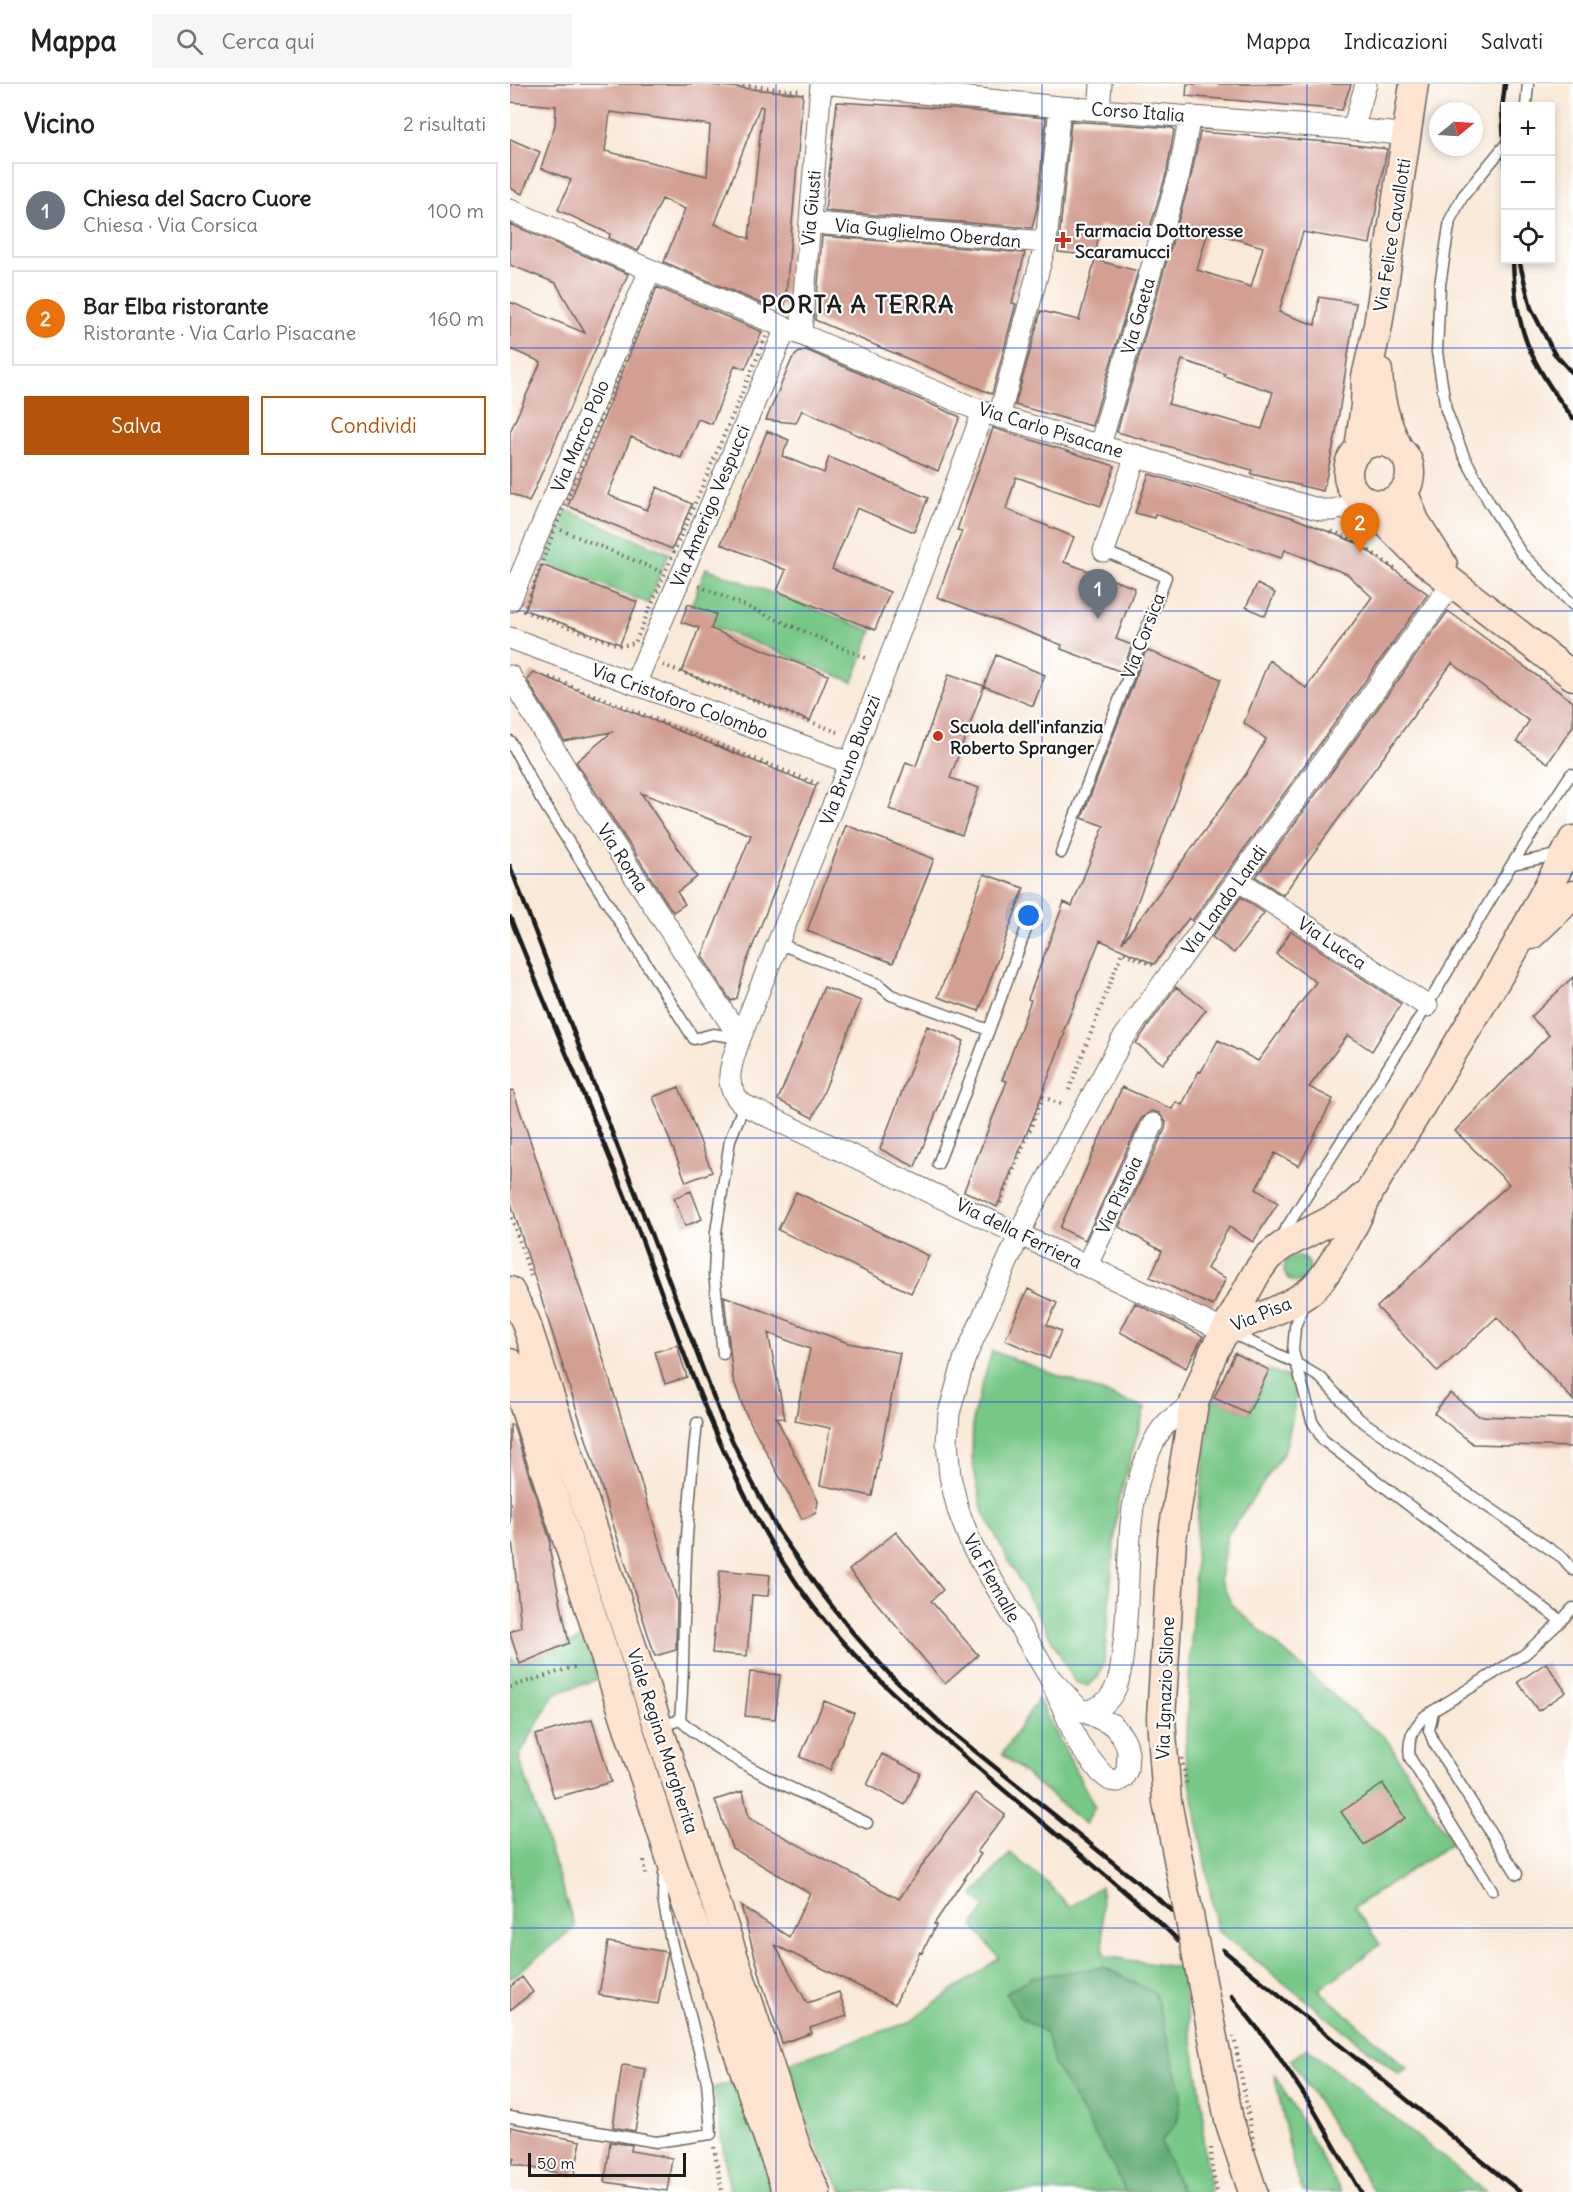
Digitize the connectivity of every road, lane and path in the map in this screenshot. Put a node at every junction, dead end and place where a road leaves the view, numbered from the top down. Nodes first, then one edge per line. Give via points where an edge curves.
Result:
1 (731, 84) edge
2 (832, 84) edge
3 (1101, 84) edge
4 (1366, 84) edge
5 (1414, 84) edge
6 (1528, 84) edge
7 (814, 88) edge
8 (1526, 102) edge
9 (1060, 107) junction
10 (1099, 110) junction
11 (1190, 116) junction
12 (1353, 129) junction
13 (1408, 135) junction
14 (1501, 150) edge
15 (510, 210) edge
16 (810, 221) junction
17 (1046, 242) junction
18 (650, 270) junction
19 (793, 330) junction
20 (1376, 335) junction
21 (991, 415) junction
22 (1100, 445) junction
23 (1398, 447) junction
24 (1359, 449) junction
25 (1136, 455) junction
26 (1404, 493) junction
27 (1366, 502) junction
28 (555, 528) junction
29 (1327, 528) dead end
30 (1104, 551) joint
31 (664, 573) junction
32 (1404, 575) dead end
33 (1453, 582) junction
34 (695, 585) dead end
35 (510, 601) edge
36 (1573, 605) edge
37 (510, 638) edge
38 (666, 655) dead end
39 (868, 659) dead end
40 (542, 674) dead end
41 (510, 676) edge
42 (1573, 676) edge
43 (635, 684) junction
44 (840, 733) dead end
45 (510, 741) edge
46 (850, 763) junction
47 (1571, 774) dead end
48 (818, 784) dead end
49 (1569, 847) edge
50 (1061, 853) dead end
51 (1512, 864) junction
52 (1238, 880) junction
53 (1573, 895) edge
54 (1031, 916) dead end
55 (778, 943) junction
56 (1514, 950) junction
57 (1157, 966) dead end
58 (1427, 1006) junction
59 (989, 1030) junction
60 (740, 1038) junction
61 (744, 1105) junction
62 (1153, 1124) dead end
63 (938, 1164) dead end
64 (1370, 1191) junction
65 (998, 1208) dead end
66 (1021, 1233) junction
67 (1299, 1238) junction
68 (1268, 1257) junction
69 (1087, 1265) junction
70 (1318, 1281) junction
71 (510, 1291) edge
72 (1225, 1331) junction
73 (723, 1354) dead end
74 (1294, 1362) junction
75 (510, 1363) edge
76 (1194, 1403) junction
77 (697, 1423) dead end
78 (1573, 1570) edge
79 (1573, 1608) edge
80 (1561, 1621) junction
81 (577, 1666) dead end
82 (1050, 1678) junction
83 (510, 1687) edge
84 (1086, 1711) junction
85 (1433, 1711) junction
86 (669, 1723) junction
87 (1181, 1749) dead end
88 (1182, 1758) dead end
89 (867, 1823) dead end
90 (672, 1863) junction
91 (1517, 1874) dead end
92 (1492, 1890) dead end
93 (714, 1895) junction
94 (686, 1905) junction
95 (510, 2117) edge
96 (1230, 2120) junction
97 (711, 2134) junction
98 (1212, 2169) dead end
99 (722, 2192) edge
100 (789, 2192) edge
101 (816, 2192) edge
102 (1216, 2192) edge
103 (1232, 2192) edge
104 (1253, 2192) edge

1 - 7 path
2 - 9 street, Corso Italia
3 - 10 street
4 - 12 street
5 - 13 main road, Via Felice Cavallotti
6 - 8 lane
7 - 16 street, Via Giusti
9 - 10 street, Corso Italia
9 - 17 street, Via Bruno Buozzi
10 - 11 street, Corso Italia
11 - 12 street, Corso Italia
11 - 22 street, Via Gaeta via 1179,174
12 - 13 street, Corso Italia
13 - 20 main road, Via Felice Cavallotti
14 - 36 lane via 1463,196 1450,220 1440,285 1437,352 1446,410 1468,463 1521,553
15 - 18 street, Via Carlo Pisacane
16 - 17 street, Via Guglielmo Oberdan
16 - 19 street, Via Giusti
17 - 21 street, Via Bruno Buozzi
18 - 19 street, Via Carlo Pisacane
18 - 35 street, Via Marco Polo
19 - 21 street, Via Carlo Pisacane
19 - 43 street, Via Amerigo Vespucci
20 - 23 main road, Via Felice Cavallotti via 1382,399
20 - 24 main road, Via Felice Cavallotti via 1366,377
21 - 22 street, Via Carlo Pisacane
21 - 46 street, Via Bruno Buozzi
22 - 25 street, Via Carlo Pisacane
23 - 24 main road via 1377,441
23 - 26 main road, Via Felice Cavallotti via 1410,464 1409,484
24 - 27 main road, Via Felice Cavallotti via 1348,467 1348,478 1351,488
25 - 27 street, Via Carlo Pisacane via 1321,510
25 - 30 street, Via Corsica
26 - 27 main road via 1387,504
26 - 33 main road via 1415,521
27 - 33 main road via 1423,560
28 - 31 path
28 - 31 path via 524,611 621,646 635,643
28 - 31 path via 657,281 766,330
29 - 32 path via 1357,542
30 - 50 lane, Via Corsica via 1166,577
33 - 42 main road
33 - 52 street, Via Lando Landi
34 - 39 path
37 - 43 street, Via Cristoforo Colombo
38 - 44 path via 662,664
40 - 48 path
41 - 60 street, Via Roma via 581,794
43 - 46 street, Via Cristoforo Colombo
45 - 60 lane via 540,797 694,1039 713,1034
46 - 55 street, Via Bruno Buozzi
47 - 51 lane
49 - 51 lane
49 - 56 main road, Via Pisa
51 - 58 lane
52 - 58 street, Via Lucca
52 - 66 street, Via Lando Landi via 1122,1040
53 - 56 main road, Via Pisa
54 - 59 lane
55 - 59 lane via 878,984 891,995
55 - 60 street, Via Bruno Buozzi
56 - 64 main road, Via Pisa
57 - 65 path via 1122,952 1063,1105 1043,1097
58 - 68 lane
59 - 63 lane
60 - 61 street, Via Bruno Buozzi via 730,1070 731,1089
61 - 66 street, Via della Ferriera
61 - 73 lane via 730,1140 716,1232 714,1274
62 - 69 street, Via Pistoia
64 - 67 main road, Via Pisa via 1345,1213
64 - 70 main road, Via Pisa via 1355,1225
66 - 69 street, Via della Ferriera
66 - 82 street, Via Flemalle via 964,1360 949,1413 947,1442 958,1510 972,1546
67 - 68 main road, Via Pisa
67 - 70 main road via 1313,1245 1323,1257
68 - 72 main road, Via Pisa
69 - 72 street, Via della Ferriera
70 - 72 main road, Via Pisa via 1260,1316
70 - 74 lane via 1295,1327
71 - 86 main road, Viale Regina Margherita via 525,1320
72 - 74 lane, Via della Ferriera
72 - 76 main road, Via Ignazio Silone
74 - 78 lane, Via della Ferriera via 1321,1378 1359,1419 1563,1558
74 - 80 lane via 1312,1421 1323,1440
75 - 90 main road, Viale Regina Margherita
76 - 84 street via 1166,1424 1141,1473 1133,1510 1119,1678 1104,1704
76 - 96 main road, Via Ignazio Silone, bridge via 1172,1539 1161,1718 1163,1771
77 - 86 lane via 690,1486 683,1681
79 - 80 lane
80 - 85 lane via 1525,1654
81 - 83 path
82 - 84 street, Via Flemalle via 1069,1700
82 - 84 street, Via Flemalle via 1084,1752 1101,1773 1118,1781 1127,1770 1126,1743 1113,1725
85 - 91 lane via 1429,1730 1434,1743
85 - 92 lane via 1413,1731 1410,1758
86 - 89 lane via 692,1730 745,1764
86 - 93 main road, Viale Regina Margherita
87 - 88 path
90 - 94 main road, Viale Regina Margherita
90 - 97 lane via 664,1873 663,1899 707,2082
93 - 94 street
93 - 101 main road, Viale Regina Margherita via 797,2150
94 - 100 main road, Viale Regina Margherita
95 - 97 lane via 656,2142
96 - 103 main road, Via Ignazio Silone via 1228,2163
96 - 104 main road, Via Ignazio Silone
97 - 99 path
98 - 102 path

